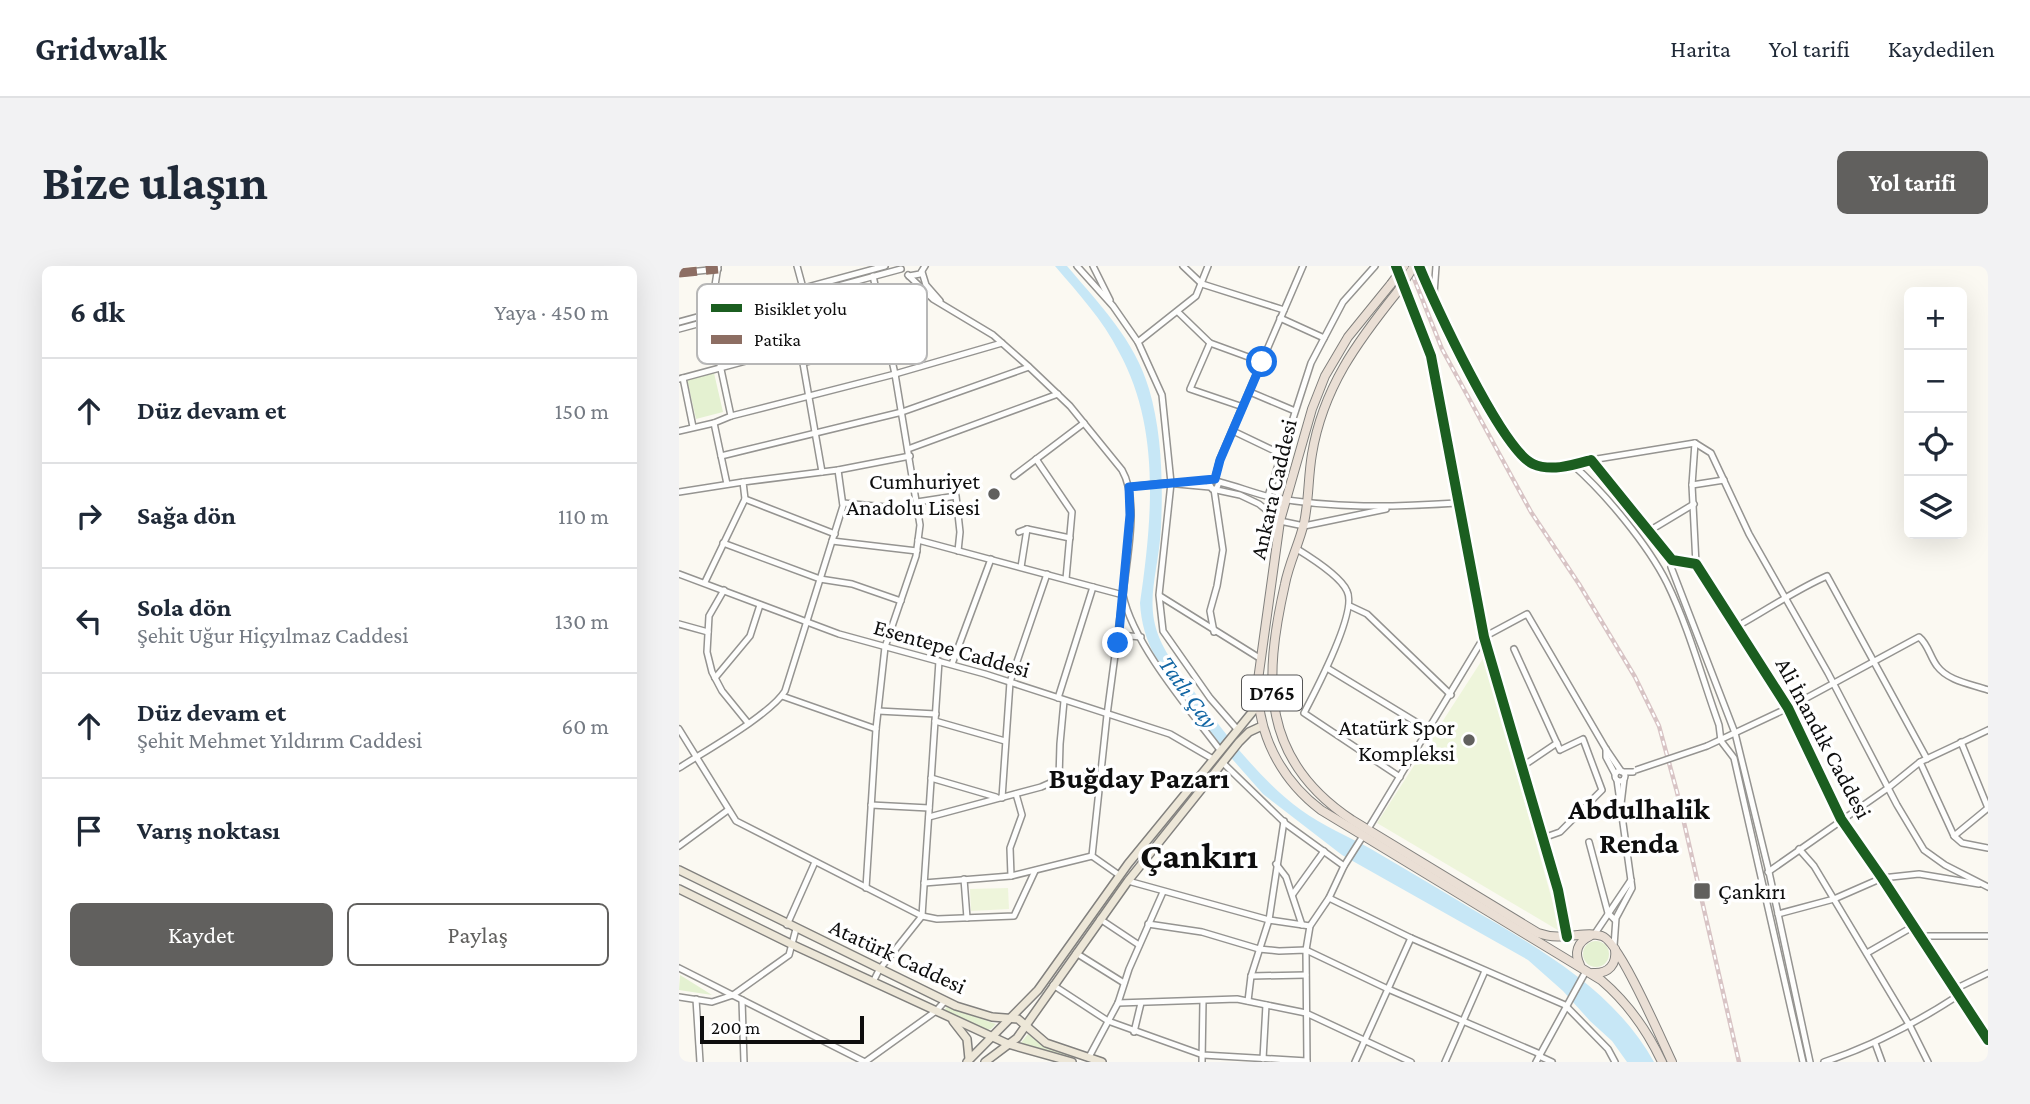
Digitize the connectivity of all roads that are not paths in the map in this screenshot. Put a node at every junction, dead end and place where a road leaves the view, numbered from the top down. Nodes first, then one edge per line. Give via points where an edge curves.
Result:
1 (797, 266) edge
2 (885, 266) edge
3 (1077, 266) edge
4 (1093, 266) edge
5 (1183, 266) edge
6 (1208, 266) edge
7 (1303, 266) edge
8 (1375, 266) edge
9 (1397, 266) edge
10 (1404, 266) edge
11 (1417, 266) edge
12 (1436, 266) edge
13 (718, 267) edge
14 (901, 267) edge
15 (924, 269) edge
16 (679, 273) edge
17 (908, 275) junction
18 (873, 276) junction
19 (802, 284) edge
20 (818, 284) edge
21 (846, 284) edge
22 (875, 284) edge
23 (917, 284) edge
24 (1202, 284) junction
25 (927, 286) edge
26 (927, 293) edge
27 (1433, 298) junction
28 (1113, 306) junction
29 (1283, 310) junction
30 (1178, 312) junction
31 (956, 314) junction
32 (697, 317) edge
33 (1280, 318) junction
34 (679, 322) edge
35 (697, 325) edge
36 (679, 329) edge
37 (1324, 338) junction
38 (1138, 342) junction
39 (1002, 343) junction
40 (1210, 343) junction
41 (1262, 362) junction
42 (720, 364) edge
43 (735, 364) edge
44 (803, 364) edge
45 (893, 364) edge
46 (1029, 367) junction
47 (721, 368) junction
48 (895, 374) junction
49 (681, 378) edge
50 (1249, 392) junction
51 (1058, 394) junction
52 (809, 396) junction
53 (1243, 407) junction
54 (1295, 411) junction
55 (902, 412) junction
56 (731, 416) junction
57 (714, 423) junction
58 (1084, 423) junction
59 (693, 428) junction
60 (679, 431) edge
61 (1233, 431) junction
62 (815, 434) junction
63 (1695, 443) junction
64 (909, 453) junction
65 (1281, 454) junction
66 (721, 456) junction
67 (1036, 459) junction
68 (1591, 460) junction
69 (1573, 465) junction
70 (838, 470) junction
71 (822, 472) junction
72 (1014, 476) dead end
73 (743, 481) junction
74 (1724, 481) junction
75 (727, 484) junction
76 (1172, 484) junction
77 (1214, 484) junction
78 (1692, 485) junction
79 (1129, 487) junction
80 (681, 492) edge
81 (1268, 496) junction
82 (679, 499) edge
83 (745, 499) junction
84 (1286, 499) junction
85 (917, 502) junction
86 (843, 503) junction
87 (1308, 503) junction
88 (1457, 503) junction
89 (1694, 503) junction
90 (1389, 508) junction
91 (918, 510) junction
92 (1280, 521) junction
93 (1304, 526) junction
94 (1027, 529) junction
95 (1649, 531) junction
96 (1019, 532) dead end
97 (835, 534) junction
98 (1070, 538) junction
99 (918, 540) junction
100 (832, 541) junction
101 (723, 543) junction
102 (1297, 550) junction
103 (917, 551) junction
104 (958, 551) junction
105 (1665, 551) junction
106 (991, 559) junction
107 (1672, 564) junction
108 (1696, 564) junction
109 (1657, 566) junction
110 (1021, 567) junction
111 (1047, 573) junction
112 (679, 574) edge
113 (820, 579) junction
114 (1066, 579) junction
115 (705, 582) junction
116 (1093, 587) junction
117 (724, 590) junction
118 (1123, 595) junction
119 (1159, 595) junction
120 (1786, 599) junction
121 (901, 601) junction
122 (760, 605) junction
123 (1350, 606) junction
124 (806, 623) junction
125 (679, 624) edge
126 (1736, 627) junction
127 (708, 632) junction
128 (1214, 632) junction
129 (1119, 635) junction
130 (1141, 637) junction
131 (1484, 637) junction
132 (885, 647) junction
133 (1514, 649) dead end
134 (1261, 659) junction
135 (939, 661) junction
136 (1874, 661) junction
137 (951, 664) junction
138 (1327, 668) junction
139 (715, 678) junction
140 (1010, 682) junction
141 (1833, 684) junction
142 (1988, 690) edge
143 (1451, 695) junction
144 (782, 696) junction
145 (1061, 699) junction
146 (1258, 705) junction
147 (1788, 708) junction
148 (878, 711) junction
149 (1107, 715) junction
150 (936, 718) junction
151 (748, 723) junction
152 (1262, 726) junction
153 (679, 729) edge
154 (876, 729) junction
155 (1429, 730) junction
156 (1988, 730) edge
157 (1235, 731) junction
158 (1735, 733) junction
159 (1005, 741) junction
160 (1721, 741) junction
161 (1557, 743) junction
162 (1961, 743) junction
163 (1220, 750) junction
164 (697, 757) junction
165 (1213, 759) junction
166 (1224, 759) junction
167 (1924, 760) junction
168 (1523, 766) junction
169 (679, 768) edge
170 (1101, 775) junction
171 (1400, 776) junction
172 (1621, 776) junction
173 (932, 778) junction
174 (1059, 779) junction
175 (1888, 788) junction
176 (1016, 794) junction
177 (1000, 798) junction
178 (871, 805) junction
179 (929, 808) junction
180 (1988, 808) edge
181 (728, 810) junction
182 (929, 817) junction
183 (1841, 819) junction
184 (1284, 821) junction
185 (1364, 835) junction
186 (1954, 836) junction
187 (1543, 838) junction
188 (1589, 842) dead end
189 (679, 846) edge
190 (1988, 848) edge
191 (1799, 849) junction
192 (1324, 850) junction
193 (1092, 856) junction
194 (815, 862) junction
195 (1276, 864) junction
196 (1344, 866) junction
197 (1035, 871) junction
198 (1769, 872) junction
199 (680, 873) edge
200 (1762, 874) junction
201 (1011, 876) junction
202 (1119, 876) junction
203 (1882, 878) junction
204 (964, 880) junction
205 (1631, 880) junction
206 (1128, 881) junction
207 (924, 883) junction
208 (1987, 886) edge
209 (866, 888) junction
210 (679, 889) edge
211 (1163, 892) junction
212 (1293, 894) junction
213 (1329, 898) junction
214 (1834, 899) junction
215 (1608, 913) junction
216 (1778, 914) junction
217 (922, 916) junction
218 (967, 918) junction
219 (1100, 919) junction
220 (1269, 920) junction
221 (1615, 920) junction
222 (1148, 924) junction
223 (787, 925) junction
224 (1302, 925) junction
225 (1310, 926) junction
226 (1914, 926) junction
227 (796, 929) junction
228 (1594, 935) junction
229 (1988, 936) edge
230 (1567, 937) junction
231 (1411, 938) junction
232 (1921, 939) junction
233 (791, 944) junction
234 (1139, 945) junction
235 (1614, 946) junction
236 (1259, 950) junction
237 (1306, 950) junction
238 (1076, 953) junction
239 (1867, 953) junction
240 (679, 968) edge
241 (879, 970) junction
242 (1485, 971) junction
243 (1585, 972) junction
244 (1988, 973) edge
245 (1306, 975) junction
246 (1251, 976) junction
247 (873, 982) junction
248 (1124, 983) junction
249 (1053, 985) junction
250 (1388, 989) junction
251 (1957, 992) junction
252 (733, 995) junction
253 (679, 997) edge
254 (696, 999) junction
255 (743, 1000) junction
256 (1203, 1000) junction
257 (945, 1001) junction
258 (1248, 1001) junction
259 (1118, 1003) junction
260 (1141, 1003) junction
261 (1567, 1003) junction
262 (1266, 1005) junction
263 (936, 1011) junction
264 (1306, 1013) junction
265 (950, 1018) junction
266 (1012, 1018) junction
267 (1463, 1020) junction
268 (1108, 1021) junction
269 (1026, 1026) junction
270 (1910, 1026) junction
271 (1134, 1032) junction
272 (993, 1036) junction
273 (1988, 1040) edge
274 (1366, 1041) junction
275 (1875, 1043) junction
276 (1009, 1045) junction
277 (1538, 1057) edge
278 (1089, 1058) junction
279 (1202, 1059) edge
280 (1260, 1060) edge
281 (1837, 1060) edge
282 (968, 1061) edge
283 (987, 1061) edge
284 (700, 1062) edge
285 (744, 1062) edge
286 (865, 1062) edge
287 (1072, 1062) edge
288 (1102, 1062) edge
289 (1307, 1062) edge
290 (1355, 1062) edge
291 (1410, 1062) edge
292 (1445, 1062) edge
293 (1552, 1062) edge
294 (1615, 1062) edge
295 (1662, 1062) edge
296 (1672, 1062) edge
297 (1803, 1062) edge
298 (1809, 1062) edge
299 (1824, 1062) edge
300 (1882, 1062) edge
301 (1927, 1062) edge

1 - 19 street
2 - 20 street
3 - 28 street
4 - 28 street
5 - 24 street
6 - 24 street
7 - 29 street
8 - 37 street via 1343,302
9 - 88 street via 1431,356
10 - 84 highway, Ankara Caddesi / D765, bridge via 1328,368
11 - 27 street
11 - 87 highway, D765, bridge via 1332,386 1312,456
12 - 27 street
13 - 16 street
14 - 17 street
14 - 18 street
15 - 17 street via 916,276
17 - 23 street
18 - 21 street
18 - 22 street
24 - 29 street
24 - 30 street
25 - 31 street
26 - 31 street
27 - 69 street via 1517,451 1538,466
28 - 38 street
29 - 33 street
30 - 38 street
30 - 40 street
31 - 39 street
32 - 34 street
33 - 37 street
33 - 41 street
35 - 36 street
37 - 54 street
38 - 76 street via 1162,395
39 - 46 street
39 - 48 street
40 - 41 street
40 - 53 street via 1190,389
41 - 50 street
42 - 47 street
43 - 47 street
44 - 52 street
45 - 48 street
46 - 51 street
46 - 55 street
47 - 49 street
47 - 56 street
48 - 52 street
48 - 55 street
49 - 59 street
50 - 53 street
50 - 54 street
51 - 58 street
51 - 64 street
52 - 56 street
52 - 62 street
53 - 61 street
54 - 65 street
55 - 62 street
55 - 64 street
56 - 57 street
57 - 59 street
57 - 66 street
58 - 67 street
58 - 79 street via 1122,470
59 - 60 street
61 - 65 street
61 - 77 street
62 - 66 street
62 - 71 street
63 - 68 street
63 - 74 street via 1711,453
63 - 78 street
64 - 70 street
64 - 85 street
65 - 81 street
66 - 75 street
67 - 72 street
67 - 98 street via 1070,508
68 - 69 street
68 - 95 street
69 - 109 street
70 - 71 street
70 - 86 street
71 - 73 street
73 - 75 street
73 - 83 street
74 - 78 street
74 - 120 street
75 - 80 street
76 - 77 street
76 - 79 street
76 - 119 street
77 - 81 street
77 - 92 street via 1259,504
77 - 128 street via 1223,550 1210,611
78 - 89 street
79 - 118 street
80 - 82 street
81 - 84 street
83 - 97 street
83 - 101 street
84 - 87 street
84 - 92 highway, Ankara Caddesi / D765
85 - 91 street
85 - 104 street via 956,496
86 - 91 street
86 - 97 street
87 - 90 street
87 - 93 highway, D765
88 - 90 street
88 - 131 street
89 - 95 street
89 - 108 street
90 - 93 street
91 - 99 street
92 - 93 street
92 - 134 highway, Ankara Caddesi / D765
93 - 102 highway, D765
94 - 96 street
94 - 98 street
94 - 110 street
95 - 105 street
97 - 100 street
98 - 114 street
99 - 103 street
99 - 104 street
100 - 103 street
100 - 113 street
101 - 113 street
101 - 115 street
102 - 123 street via 1316,560 1347,591
102 - 185 highway, D765 via 1285,582 1272,661 1271,689 1278,720 1301,775
103 - 121 street
104 - 106 street
105 - 107 street
105 - 109 street via 1657,554
106 - 110 street
106 - 137 street
107 - 108 street
107 - 109 street
107 - 158 street
108 - 126 street, Ali İnandık Caddesi
109 - 160 street via 1685,630
110 - 111 street
111 - 114 street
111 - 140 street
112 - 115 street, Esentepe Caddesi
113 - 121 street via 852,584
113 - 124 street
114 - 116 street
115 - 117 street, Esentepe Caddesi
116 - 118 street
116 - 145 street
117 - 122 street, Esentepe Caddesi
117 - 127 street via 709,616
118 - 129 street
118 - 130 street
119 - 128 street
119 - 157 street via 1163,631
120 - 126 street
120 - 136 street via 1827,576
120 - 141 street
121 - 132 street
122 - 124 street, Esentepe Caddesi
122 - 139 street via 750,636
123 - 138 street
123 - 143 street via 1367,614
124 - 132 street, Esentepe Caddesi
124 - 144 street
125 - 127 street
126 - 147 street, Ali İnandık Caddesi
127 - 139 street via 707,652
128 - 134 street
129 - 130 street
129 - 149 street
130 - 163 street
131 - 143 street
131 - 168 street
131 - 172 street via 1527,614
132 - 135 street, Esentepe Caddesi
132 - 148 street
133 - 161 street
134 - 146 highway, Ankara Caddesi / D765
135 - 137 street, Esentepe Caddesi
135 - 150 street
136 - 141 street
136 - 142 street via 1919,638 1945,675
136 - 167 street
137 - 140 street, Esentepe Caddesi
138 - 155 street
138 - 171 street via 1304,713
139 - 151 street
140 - 145 street, Esentepe Caddesi
140 - 159 street
141 - 147 street
141 - 175 street
143 - 155 street
144 - 151 street
144 - 154 street
145 - 149 street, Esentepe Caddesi
145 - 174 street
146 - 152 highway, Ankara Caddesi / D765
146 - 157 main road
147 - 158 street
147 - 183 street, Ali İnandık Caddesi
148 - 150 street
148 - 154 street
149 - 165 street, Esentepe Caddesi via 1170,734
149 - 170 street
150 - 159 street
150 - 173 street
151 - 164 street
152 - 166 main road via 1249,732
152 - 185 highway, D765 via 1279,764 1300,791 1321,810
153 - 164 street
154 - 178 street
155 - 171 street
156 - 162 street
157 - 163 main road
158 - 160 street
158 - 198 street
159 - 177 street
160 - 172 street, bridge
160 - 200 street via 1734,758
161 - 168 street
161 - 187 street via 1560,750 1583,739 1602,790 1560,832
162 - 167 street
162 - 180 street
163 - 165 main road
164 - 169 street
164 - 181 street
165 - 202 main road
166 - 184 street
166 - 206 main road
167 - 175 street
167 - 186 street
168 - 187 street
170 - 174 street
170 - 193 street
171 - 185 street
172 - 205 street via 1620,808
173 - 177 street
173 - 179 street
174 - 176 street
175 - 183 street
175 - 208 street via 1924,850
176 - 177 street
176 - 201 street via 1022,815 1010,848
177 - 182 street
178 - 179 street
178 - 209 street
179 - 182 street
180 - 186 street
181 - 189 street
181 - 194 street via 736,821
182 - 207 street
183 - 191 street
183 - 203 street, Ali İnandık Caddesi
184 - 192 street
184 - 195 street
185 - 196 street
185 - 230 highway, D765 via 1533,930
185 - 243 highway, D765
186 - 190 street via 1962,843
187 - 230 street
188 - 215 street
191 - 198 street
191 - 214 street
192 - 196 street
192 - 212 street
193 - 197 street
193 - 202 street
194 - 209 street
194 - 223 street
195 - 212 street
195 - 220 street
196 - 213 street
197 - 201 street
197 - 218 street via 1014,916
198 - 200 street
198 - 216 street
199 - 223 main road, Atatürk Caddesi
200 - 297 street
201 - 204 street
202 - 266 main road via 1046,980
203 - 208 street via 1919,874
203 - 214 street
203 - 226 street, Ali İnandık Caddesi
204 - 207 street
204 - 218 street
205 - 215 street
205 - 221 street via 1632,887
206 - 211 street
206 - 219 main road
207 - 217 street
209 - 217 street
210 - 233 main road, Atatürk Caddesi
211 - 220 street
211 - 222 street
212 - 224 street
213 - 225 street
213 - 231 street
214 - 216 street
214 - 239 street
215 - 221 street
215 - 228 street
216 - 298 street
217 - 218 street
217 - 241 street
219 - 234 street
219 - 238 main road
220 - 224 street
220 - 236 street
221 - 235 street
222 - 234 street
222 - 236 street via 1202,932
223 - 227 main road, Atatürk Caddesi
224 - 225 street
225 - 237 street
226 - 232 street, Ali İnandık Caddesi
226 - 239 street
227 - 233 street
227 - 241 main road, Atatürk Caddesi
228 - 230 highway, D765
228 - 235 highway via 1607,938
228 - 243 highway via 1579,946 1577,960
229 - 232 street
231 - 242 street
231 - 250 street
232 - 251 street, Ali İnandık Caddesi
233 - 247 main road, Atatürk Caddesi
233 - 252 street via 789,955
234 - 248 street
235 - 243 highway via 1613,965 1600,973
235 - 296 highway
236 - 237 street
236 - 246 street
237 - 245 street
237 - 250 street
238 - 248 street
238 - 249 main road
239 - 270 street
240 - 252 street
241 - 247 street
241 - 257 main road, Atatürk Caddesi
242 - 261 street
242 - 267 street
243 - 261 street
243 - 295 highway, D765 via 1618,995 1648,1034
244 - 251 street
245 - 246 street
245 - 264 street
246 - 258 street
247 - 263 main road, Atatürk Caddesi
248 - 259 street
249 - 268 street
249 - 269 main road
250 - 267 street
250 - 274 street
251 - 270 street
251 - 273 street, Ali İnandık Caddesi
252 - 254 street via 712,1002
252 - 255 street
253 - 254 street
254 - 284 street
255 - 285 street
255 - 286 street
256 - 258 street
256 - 260 street
256 - 279 street
257 - 263 street
257 - 266 main road, Atatürk Caddesi via 982,1015
258 - 262 street
259 - 260 street
259 - 268 street
260 - 271 street
261 - 277 street
261 - 294 street
262 - 264 street
262 - 280 street
263 - 265 main road, Atatürk Caddesi
263 - 286 street
264 - 274 street
264 - 289 street
265 - 272 main road, Atatürk Caddesi
265 - 282 main road via 967,1039
266 - 269 main road, Atatürk Caddesi
266 - 272 main road
267 - 277 street
267 - 292 street
268 - 271 street
268 - 278 street
269 - 276 main road
269 - 278 main road, Atatürk Caddesi via 1046,1043
270 - 275 street
270 - 301 street
271 - 279 street
272 - 276 main road, Atatürk Caddesi
272 - 282 main road
274 - 290 street
274 - 291 street
275 - 281 street
275 - 300 street
276 - 283 main road
276 - 287 main road, Atatürk Caddesi
277 - 293 street
278 - 288 main road, Atatürk Caddesi
279 - 280 street
280 - 289 street
281 - 299 street

